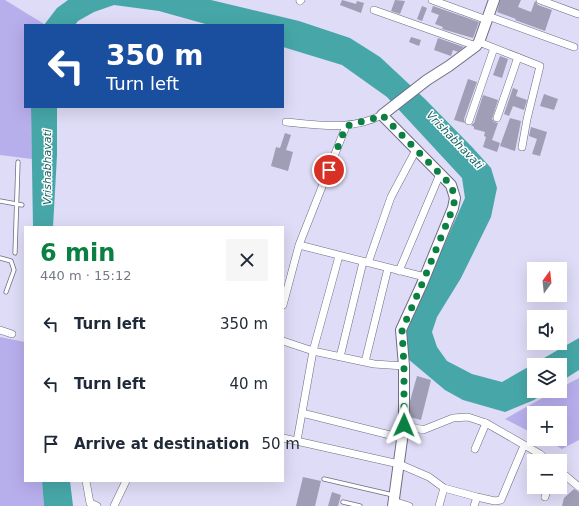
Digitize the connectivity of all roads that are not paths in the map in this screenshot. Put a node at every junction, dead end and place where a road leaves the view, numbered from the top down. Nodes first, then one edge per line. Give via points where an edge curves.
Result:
1 (432, 0) edge
2 (494, 0) edge
3 (540, 0) edge
4 (374, 10) dead end
5 (578, 14) edge
6 (488, 18) junction
7 (478, 44) junction
8 (574, 46) dead end
9 (494, 48) junction
10 (518, 57) junction
11 (383, 114) junction
12 (497, 118) dead end
13 (470, 121) dead end
14 (286, 122) dead end
15 (346, 126) junction
16 (522, 147) dead end
17 (416, 150) junction
18 (18, 162) dead end
19 (440, 174) junction
20 (0, 201) edge
21 (17, 204) junction
22 (22, 205) dead end
23 (299, 245) junction
24 (15, 253) dead end
25 (339, 256) junction
26 (0, 258) edge
27 (365, 263) junction
28 (388, 268) junction
29 (399, 271) junction
30 (425, 277) junction
31 (6, 292) dead end
32 (284, 302) edge
33 (0, 330) edge
34 (12, 334) dead end
35 (284, 341) edge
36 (313, 351) junction
37 (340, 357) junction
38 (365, 362) junction
39 (404, 366) junction
40 (302, 413) junction
41 (486, 423) junction
42 (404, 425) junction
43 (284, 438) edge
44 (402, 438) junction
45 (297, 441) junction
46 (475, 450) dead end
47 (522, 450) dead end
48 (540, 454) edge
49 (399, 464) junction
50 (567, 477) edge
51 (324, 480) dead end
52 (86, 482) edge
53 (126, 482) edge
54 (579, 487) edge
55 (444, 488) junction
56 (546, 494) edge
57 (477, 497) junction
58 (545, 497) dead end
59 (393, 501) edge
60 (343, 502) dead end
61 (97, 506) edge
62 (114, 506) edge
63 (360, 506) edge
64 (409, 506) edge
65 (438, 506) edge
66 (474, 506) edge

1 - 6 street
2 - 6 street
3 - 5 street
4 - 7 street
6 - 7 street
6 - 8 street
7 - 9 street
7 - 11 street
9 - 10 street
9 - 13 street
10 - 12 street
10 - 16 street via 540,66
11 - 15 street
11 - 17 street
14 - 15 street
15 - 23 street
17 - 19 street
17 - 27 street via 391,197
18 - 21 lane
19 - 29 street
19 - 30 street via 451,185 455,198
20 - 21 lane
21 - 22 lane
21 - 24 lane
23 - 25 street
23 - 32 street
25 - 27 street
25 - 36 street
26 - 31 lane via 11,261 14,270
27 - 28 street
27 - 37 street
28 - 29 street
28 - 38 street
29 - 30 street
30 - 39 street via 402,330
33 - 34 street
35 - 36 street
36 - 37 street
36 - 40 street
37 - 38 street
38 - 39 street
39 - 42 street
40 - 44 street
40 - 45 street
41 - 42 street via 468,418 453,418 423,430
41 - 46 street
41 - 48 street
42 - 44 street
43 - 45 street
44 - 49 street
45 - 49 street
47 - 57 street via 501,500
49 - 55 street via 429,477
49 - 59 street
50 - 54 street
51 - 59 lane
52 - 61 street via 90,503
53 - 62 street
55 - 57 street
55 - 65 street
56 - 58 street
57 - 66 street
59 - 64 street
60 - 63 lane

